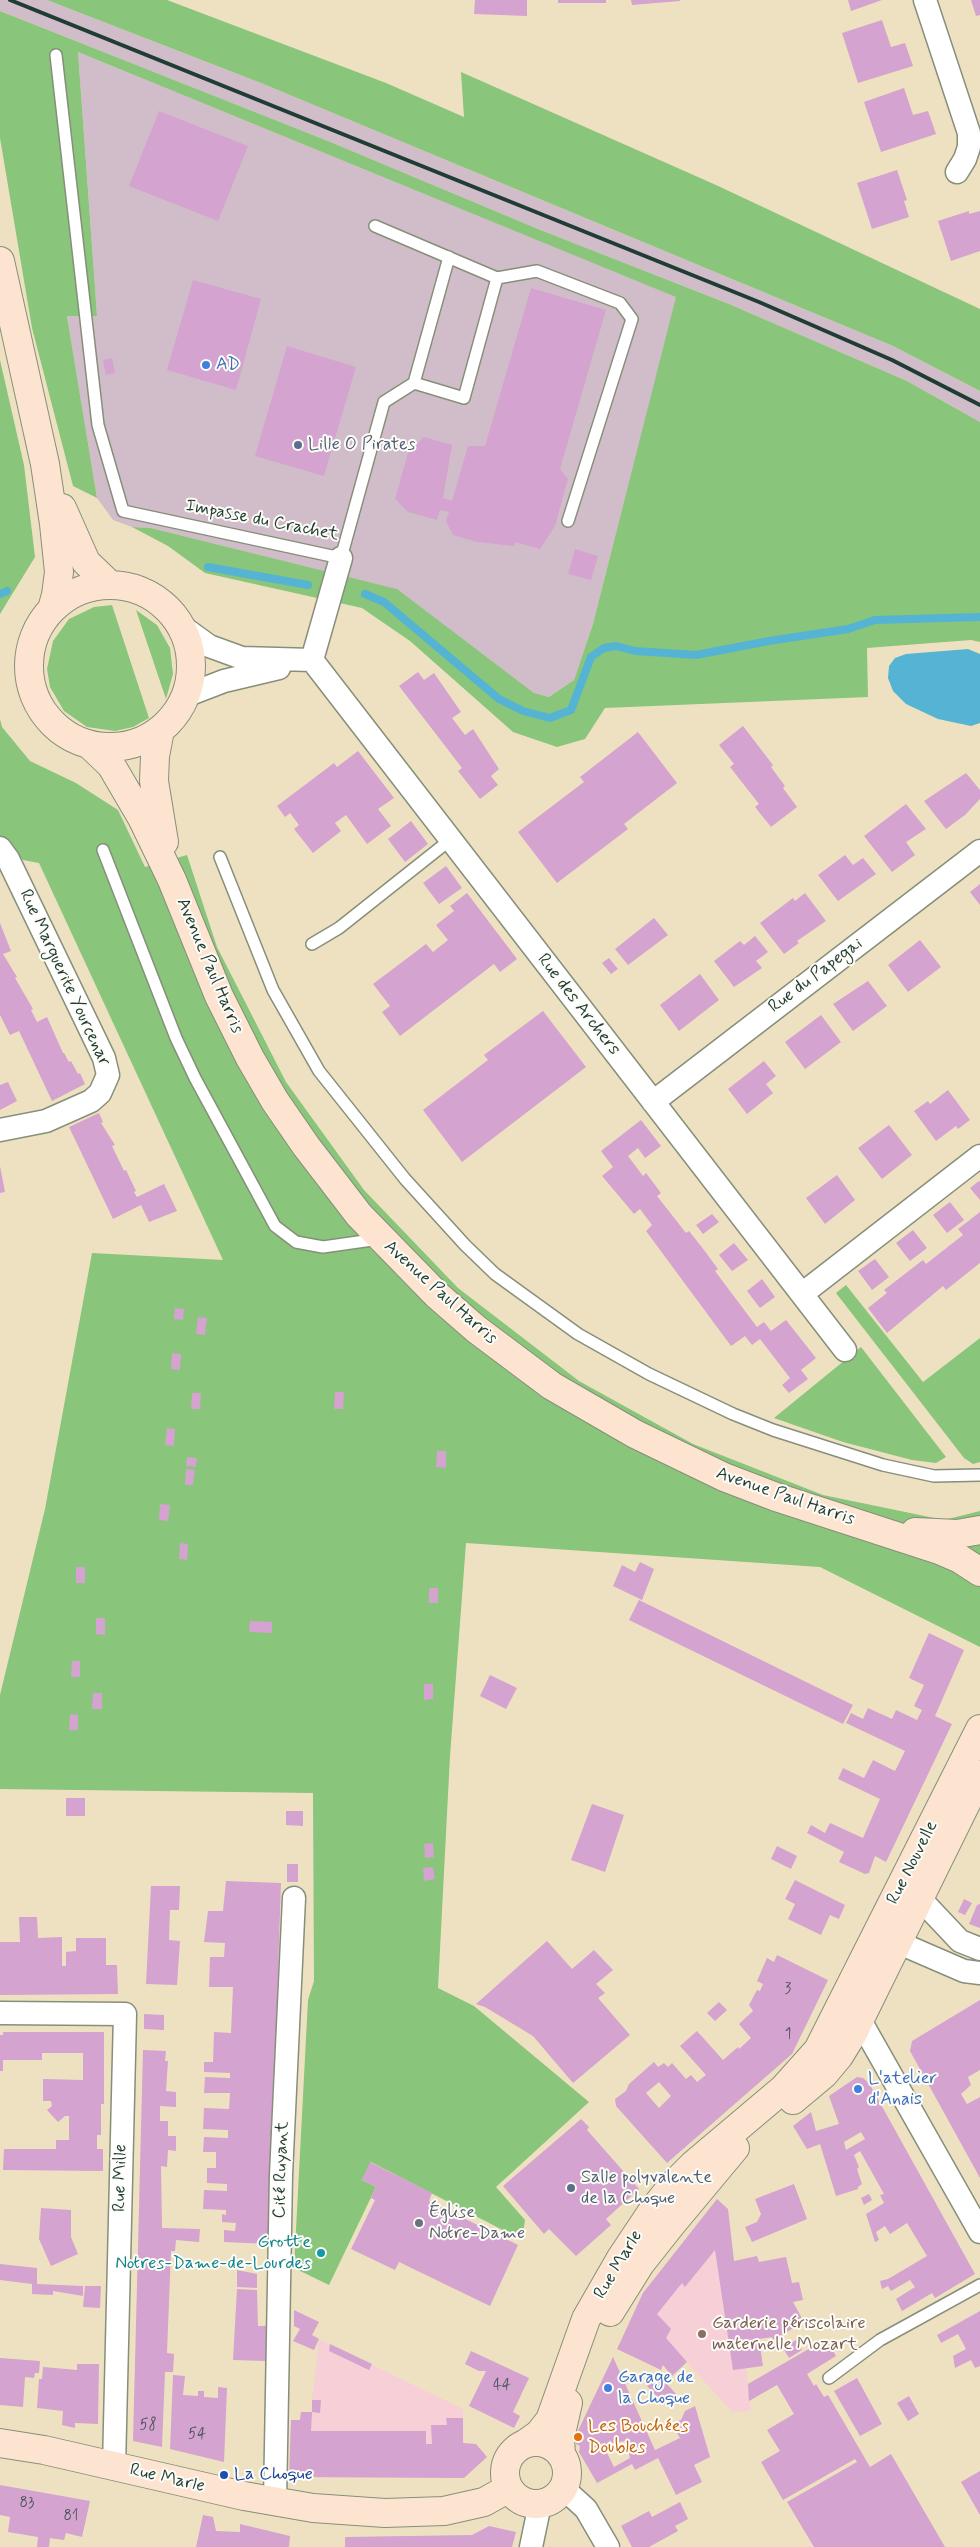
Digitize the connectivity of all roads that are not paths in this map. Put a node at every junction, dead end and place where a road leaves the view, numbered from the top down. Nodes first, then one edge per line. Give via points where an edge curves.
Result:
1 (925, 0) edge
2 (56, 55) dead end
3 (957, 172) dead end
4 (375, 226) dead end
5 (448, 257) junction
6 (0, 262) edge
7 (496, 278) junction
8 (414, 383) junction
9 (45, 464) junction
10 (568, 521) dead end
11 (341, 558) junction
12 (110, 585) junction
13 (52, 609) junction
14 (180, 625) junction
15 (312, 660) junction
16 (185, 696) junction
17 (160, 730) junction
18 (90, 745) junction
19 (450, 840) junction
20 (0, 848) edge
21 (102, 850) dead end
22 (980, 851) edge
23 (220, 857) dead end
24 (172, 880) junction
25 (312, 944) dead end
26 (653, 1102) junction
27 (0, 1130) edge
28 (980, 1156) edge
29 (380, 1238) junction
30 (802, 1294) junction
31 (845, 1350) dead end
32 (980, 1475) edge
33 (874, 1527) junction
34 (980, 1530) edge
35 (980, 1572) edge
36 (980, 1729) edge
37 (980, 1775) edge
38 (909, 1895) junction
39 (294, 1898) dead end
40 (888, 1938) junction
41 (980, 1948) edge
42 (980, 1973) edge
43 (846, 1996) junction
44 (0, 2013) edge
45 (860, 2020) junction
46 (980, 2232) edge
47 (980, 2285) edge
48 (829, 2378) dead end
49 (0, 2442) edge
50 (525, 2444) junction
51 (562, 2455) junction
52 (114, 2466) junction
53 (509, 2488) junction
54 (563, 2488) junction
55 (275, 2501) junction
56 (540, 2504) junction
57 (531, 2547) edge
58 (608, 2547) edge

1 - 3 street via 969,133 969,148
2 - 11 lane, Impasse du Crachet via 98,425 123,511
4 - 5 lane
5 - 7 lane
5 - 8 lane
6 - 9 main road, Avenue Paul Harris
7 - 8 lane via 464,398
7 - 10 lane via 537,271 620,303 632,319
8 - 11 lane, Impasse du Crachet via 384,402
9 - 12 main road, Avenue Paul Harris via 77,546 86,562
9 - 13 main road, Avenue Paul Harris via 59,572
11 - 15 street
12 - 13 main road, Avenue Paul Harris via 79,591
12 - 14 main road, Avenue Paul Harris via 135,589 150,596 164,606
13 - 18 main road, Avenue Paul Harris via 32,642 28,665 32,690 54,725
14 - 15 street via 209,646 242,658
14 - 16 main road, Avenue Paul Harris via 190,656 190,680
15 - 16 street via 224,681
15 - 19 street, Rue des Archers
16 - 17 main road, Avenue Paul Harris via 172,718
17 - 18 main road, Avenue Paul Harris via 122,747
17 - 24 main road, Avenue Paul Harris via 154,756 154,781
18 - 24 main road, Avenue Paul Harris via 111,765 126,788
19 - 25 lane via 339,928
19 - 26 street, Rue des Archers
20 - 27 street, Rue Marguerite Yourcenar via 104,1058 108,1075 100,1093 84,1104 46,1121
21 - 29 lane via 176,1038 275,1226 296,1242 323,1247
22 - 26 street, Rue du Papegai
23 - 32 lane via 273,990 319,1071 405,1179 501,1279 578,1334 649,1374 742,1418 840,1453 883,1464 934,1476
24 - 29 main road, Avenue Paul Harris via 208,974 257,1071 306,1146
26 - 30 street, Rue des Archers
28 - 30 street
29 - 33 main road, Avenue Paul Harris via 436,1295 476,1329 552,1386 592,1411 724,1477 776,1497
30 - 31 street, Rue des Archers
33 - 34 main road, Avenue Paul Harris via 938,1534
33 - 35 main road, Avenue Paul Harris via 960,1559
36 - 38 main road, Rue Nouvelle
37 - 38 main road, Rue Nouvelle
38 - 40 main road, Rue Nouvelle
38 - 41 street via 960,1941
39 - 55 street, Cité Ruyant via 281,2175
40 - 42 street via 964,1971
40 - 43 main road, Rue Nouvelle
40 - 45 main road, Rue Nouvelle
43 - 45 street
43 - 50 main road, Rue Marle via 818,2050 801,2070 693,2165 653,2210 586,2319 550,2420
44 - 52 street, Rue Mille via 125,2014
45 - 46 street
45 - 51 main road, Rue Marle via 824,2074 744,2139 688,2202 640,2264 581,2366 562,2425
47 - 48 lane via 880,2340
49 - 52 main road, Rue Marle
50 - 51 main road via 545,2443
50 - 53 main road via 515,2450 506,2464
51 - 54 main road via 567,2470
52 - 55 main road, Rue Marle
53 - 55 main road, Rue Marle via 484,2502 444,2511 415,2513 332,2510
53 - 56 main road via 522,2501
54 - 56 main road via 554,2498
54 - 58 street via 586,2509
56 - 57 street

